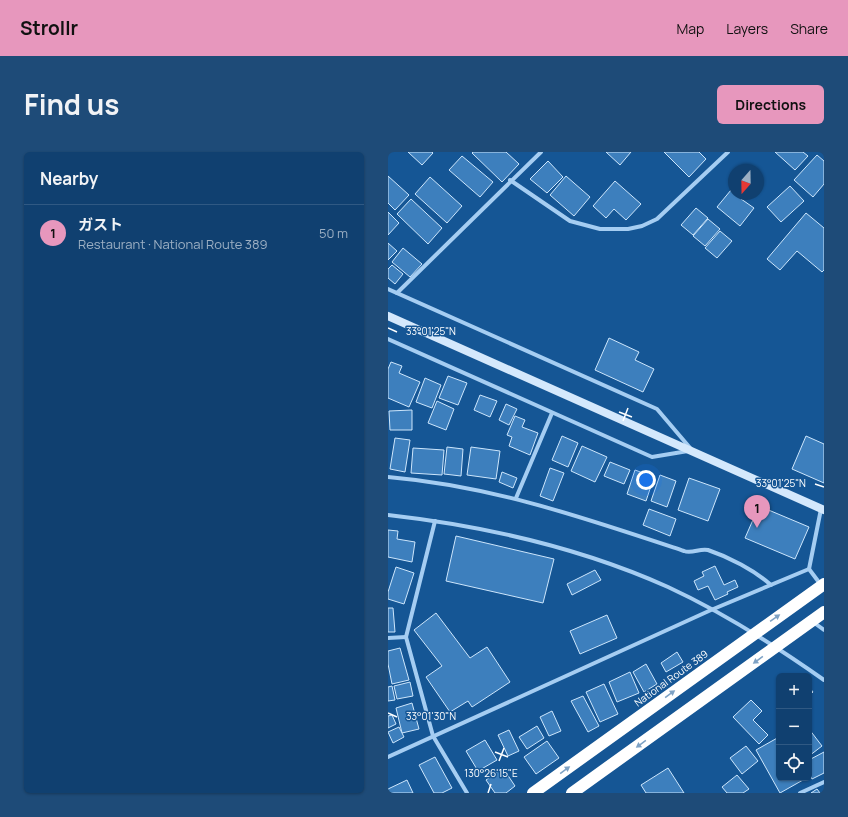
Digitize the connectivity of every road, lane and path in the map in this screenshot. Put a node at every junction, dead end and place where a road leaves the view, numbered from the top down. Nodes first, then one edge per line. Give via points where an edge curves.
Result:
1 (541, 152) edge
2 (728, 152) edge
3 (510, 180) junction
4 (388, 289) edge
5 (397, 293) junction
6 (388, 316) edge
7 (388, 339) edge
8 (552, 413) junction
9 (692, 451) junction
10 (388, 477) edge
11 (516, 498) junction
12 (822, 510) edge
13 (388, 515) edge
14 (435, 520) junction
15 (809, 569) junction
16 (771, 585) junction
17 (823, 585) edge
18 (711, 610) junction
19 (824, 612) edge
20 (812, 622) junction
21 (824, 630) edge
22 (753, 634) junction
23 (406, 636) junction
24 (388, 638) edge
25 (776, 647) junction
26 (824, 680) edge
27 (433, 736) junction
28 (388, 757) edge
29 (824, 782) edge
30 (467, 793) edge
31 (533, 793) edge
32 (572, 793) edge
33 (800, 793) edge

1 - 3 street
2 - 3 street via 657,219 628,229 600,229 570,221
3 - 5 street
4 - 5 street
5 - 9 street via 657,409
6 - 9 street
7 - 8 street
8 - 9 street via 652,457
8 - 11 street
9 - 12 street
10 - 11 street via 415,479
11 - 16 street via 687,552 706,550 757,572
12 - 15 street
13 - 14 street
14 - 18 street via 541,542 609,564 669,588
14 - 23 street
15 - 16 street
15 - 17 street
16 - 18 street
22 -> 17 highway, National Route 389
18 - 22 street
18 - 27 street
19 - 20 highway
20 - 21 street
20 - 25 highway
22 - 25 street
31 -> 22 highway, National Route 389
23 - 24 street
23 - 27 street
25 - 26 street
25 -> 32 highway
27 - 28 street
27 - 30 street
29 - 33 street

